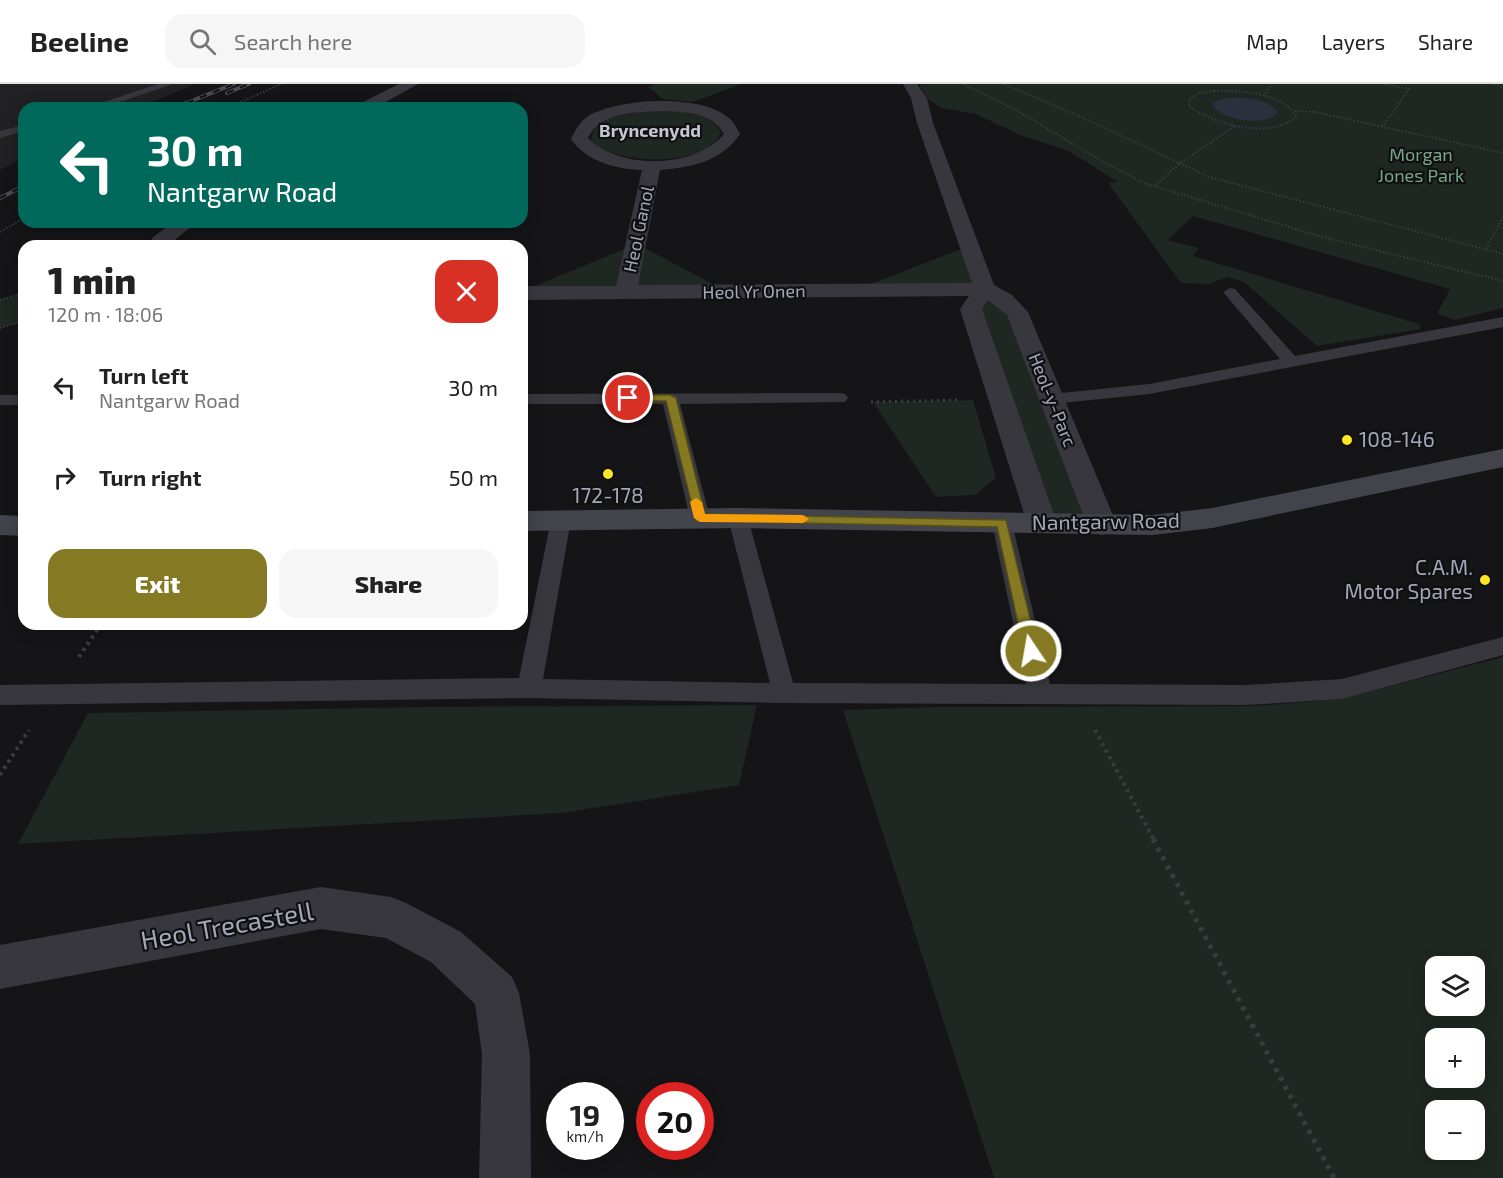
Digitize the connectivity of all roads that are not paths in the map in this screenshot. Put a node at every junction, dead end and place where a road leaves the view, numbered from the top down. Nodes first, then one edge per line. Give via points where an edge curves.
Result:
1 (168, 84) edge
2 (411, 84) edge
3 (910, 84) edge
4 (110, 102) edge
5 (375, 102) edge
6 (18, 130) edge
7 (0, 135) edge
8 (652, 165) junction
9 (178, 228) edge
10 (161, 240) edge
11 (985, 289) junction
12 (1230, 292) dead end
13 (528, 293) edge
14 (625, 293) junction
15 (1503, 322) edge
16 (1291, 362) junction
17 (670, 398) junction
18 (839, 398) road end
19 (528, 399) edge
20 (1052, 399) junction
21 (0, 400) edge
22 (18, 400) edge
23 (1503, 458) edge
24 (700, 518) junction
25 (738, 518) junction
26 (561, 520) junction
27 (528, 521) edge
28 (1002, 523) junction
29 (1042, 523) junction
30 (0, 525) edge
31 (1102, 525) junction
32 (18, 526) edge
33 (1503, 646) edge
34 (529, 688) junction
35 (784, 693) junction
36 (1040, 694) junction
37 (0, 695) edge
38 (0, 967) edge
39 (505, 1178) edge

1 - 4 lane
2 - 5 street
3 - 11 street via 919,98
6 - 7 lane
8 - 8 street, Heol Ganol via 698,159 717,152 728,143 732,134 729,125 704,111 660,106 612,113 582,129 579,139 585,149 600,157
8 - 14 street, Heol Ganol
9 - 10 street
11 - 14 street, Heol Yr Onen
11 - 20 street, Heol-y-Parc via 1017,312
11 - 29 street via 971,309
12 - 16 lane
13 - 14 street, Heol Yr Onen
15 - 16 lane
16 - 20 lane via 1149,389
17 - 18 lane
17 - 19 lane
17 - 24 lane
20 - 31 street, Heol-y-Parc
21 - 22 lane
23 - 31 main road, Nantgarw Road via 1212,518 1152,525
24 - 25 main road, Nantgarw Road
24 - 26 main road, Nantgarw Road
25 - 28 main road, Nantgarw Road
25 - 35 lane
26 - 27 main road, Nantgarw Road
26 - 34 lane
28 - 29 main road, Nantgarw Road
28 - 36 lane
29 - 31 main road, Nantgarw Road
30 - 32 main road
33 - 36 lane via 1342,689 1246,695
34 - 35 lane
34 - 37 lane
35 - 36 lane
38 - 39 street, Heol Trecastell via 321,908 391,918 446,947 495,993 506,1054

